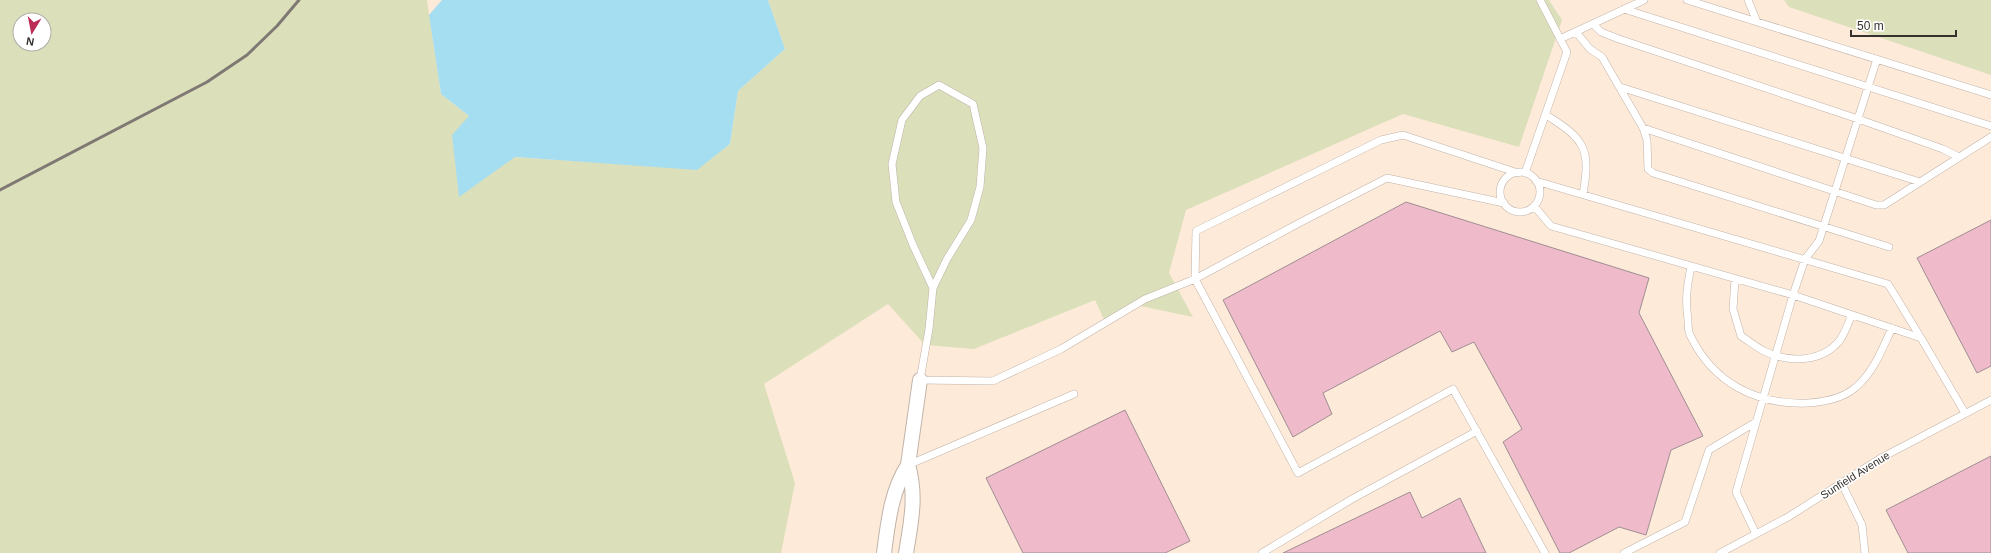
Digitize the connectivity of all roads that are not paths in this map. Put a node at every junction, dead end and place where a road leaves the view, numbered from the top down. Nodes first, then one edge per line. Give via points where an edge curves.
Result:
1 (1540, 0) edge
2 (1644, 0) edge
3 (1687, 0) edge
4 (1748, 0) edge
5 (1624, 9) junction
6 (1757, 22) junction
7 (1593, 24) junction
8 (1576, 32) junction
9 (1560, 39) junction
10 (1877, 59) junction
11 (1869, 86) junction
12 (1620, 87) junction
13 (1991, 95) edge
14 (1546, 115) junction
15 (1858, 119) junction
16 (1991, 126) edge
17 (1643, 128) junction
18 (1991, 137) edge
19 (1846, 157) junction
20 (1959, 157) junction
21 (1521, 173) junction
22 (1536, 181) junction
23 (1920, 182) junction
24 (1835, 191) junction
25 (1583, 194) junction
26 (1504, 203) junction
27 (1534, 206) junction
28 (1823, 227) junction
29 (1889, 247) dead end
30 (1805, 259) junction
31 (1691, 266) junction
32 (1195, 279) junction
33 (1735, 279) junction
34 (933, 288) junction
35 (1793, 296) junction
36 (1852, 315) junction
37 (1892, 328) junction
38 (1922, 338) junction
39 (1775, 355) junction
40 (920, 380) junction
41 (1074, 394) dead end
42 (1763, 399) junction
43 (1991, 400) edge
44 (1965, 413) junction
45 (1756, 422) junction
46 (1477, 432) junction
47 (908, 465) junction
48 (1841, 482) junction
49 (1756, 534) junction
50 (884, 553) edge
51 (906, 553) edge
52 (1262, 553) edge
53 (1545, 553) edge
54 (1624, 553) edge
55 (1720, 553) edge
56 (1865, 553) edge

1 - 9 lane
2 - 5 lane
3 - 6 lane
4 - 6 lane
5 - 7 lane
5 - 11 lane
6 - 10 lane
7 - 8 lane
7 - 15 lane via 1601,32 1620,39
8 - 9 lane
8 - 12 lane via 1590,49 1602,57
9 - 14 lane via 1567,52
10 - 11 lane
10 - 13 lane
11 - 15 lane
11 - 16 lane
12 - 17 lane
12 - 19 lane
14 - 21 lane
14 - 25 lane via 1576,136 1586,155 1587,173
15 - 19 lane
15 - 20 lane
17 - 24 lane
17 - 28 lane via 1647,140 1648,169 1653,173
18 - 20 lane
19 - 23 lane
19 - 24 lane
20 - 23 lane
21 - 22 lane
21 - 26 lane via 1511,174 1502,184 1500,196
21 - 32 lane via 1403,135 1380,140 1196,231
22 - 25 lane
22 - 27 lane via 1540,194
23 - 24 lane via 1884,205 1876,205
24 - 28 lane
25 - 30 lane
26 - 27 lane via 1517,212 1524,212
26 - 32 lane via 1387,178
27 - 31 lane via 1551,226
28 - 29 lane
28 - 30 lane via 1819,241
30 - 35 lane
30 - 38 lane via 1888,284
31 - 33 lane
31 - 42 lane via 1685,297 1689,334 1707,363 1734,386
32 - 40 lane via 1145,299 1061,349 993,381
32 - 46 lane via 1298,473 1453,389
33 - 35 lane
33 - 39 lane via 1733,309 1741,336
34 - 34 lane via 971,220 980,187 983,148 973,104 939,85 920,96 902,120 892,164 896,202 912,245
34 - 40 lane via 930,329
35 - 36 lane
35 - 39 lane
36 - 37 lane
36 - 39 lane via 1840,340 1823,354 1802,360
37 - 38 lane
37 - 42 lane via 1875,364 1856,388 1825,402 1787,404
38 - 44 lane
39 - 42 lane
40 - 47 street
41 - 47 lane
42 - 45 lane
43 - 44 lane, Sunfield Avenue
44 - 48 lane, Sunfield Avenue
45 - 49 lane via 1736,492
45 - 54 lane via 1709,450 1685,522
46 - 52 lane via 1352,499
46 - 53 lane
47 - 50 street via 901,476 890,508
47 - 51 street via 913,500
48 - 49 lane, Sunfield Avenue via 1808,505
48 - 56 lane via 1862,525
49 - 55 lane, Sunfield Avenue

